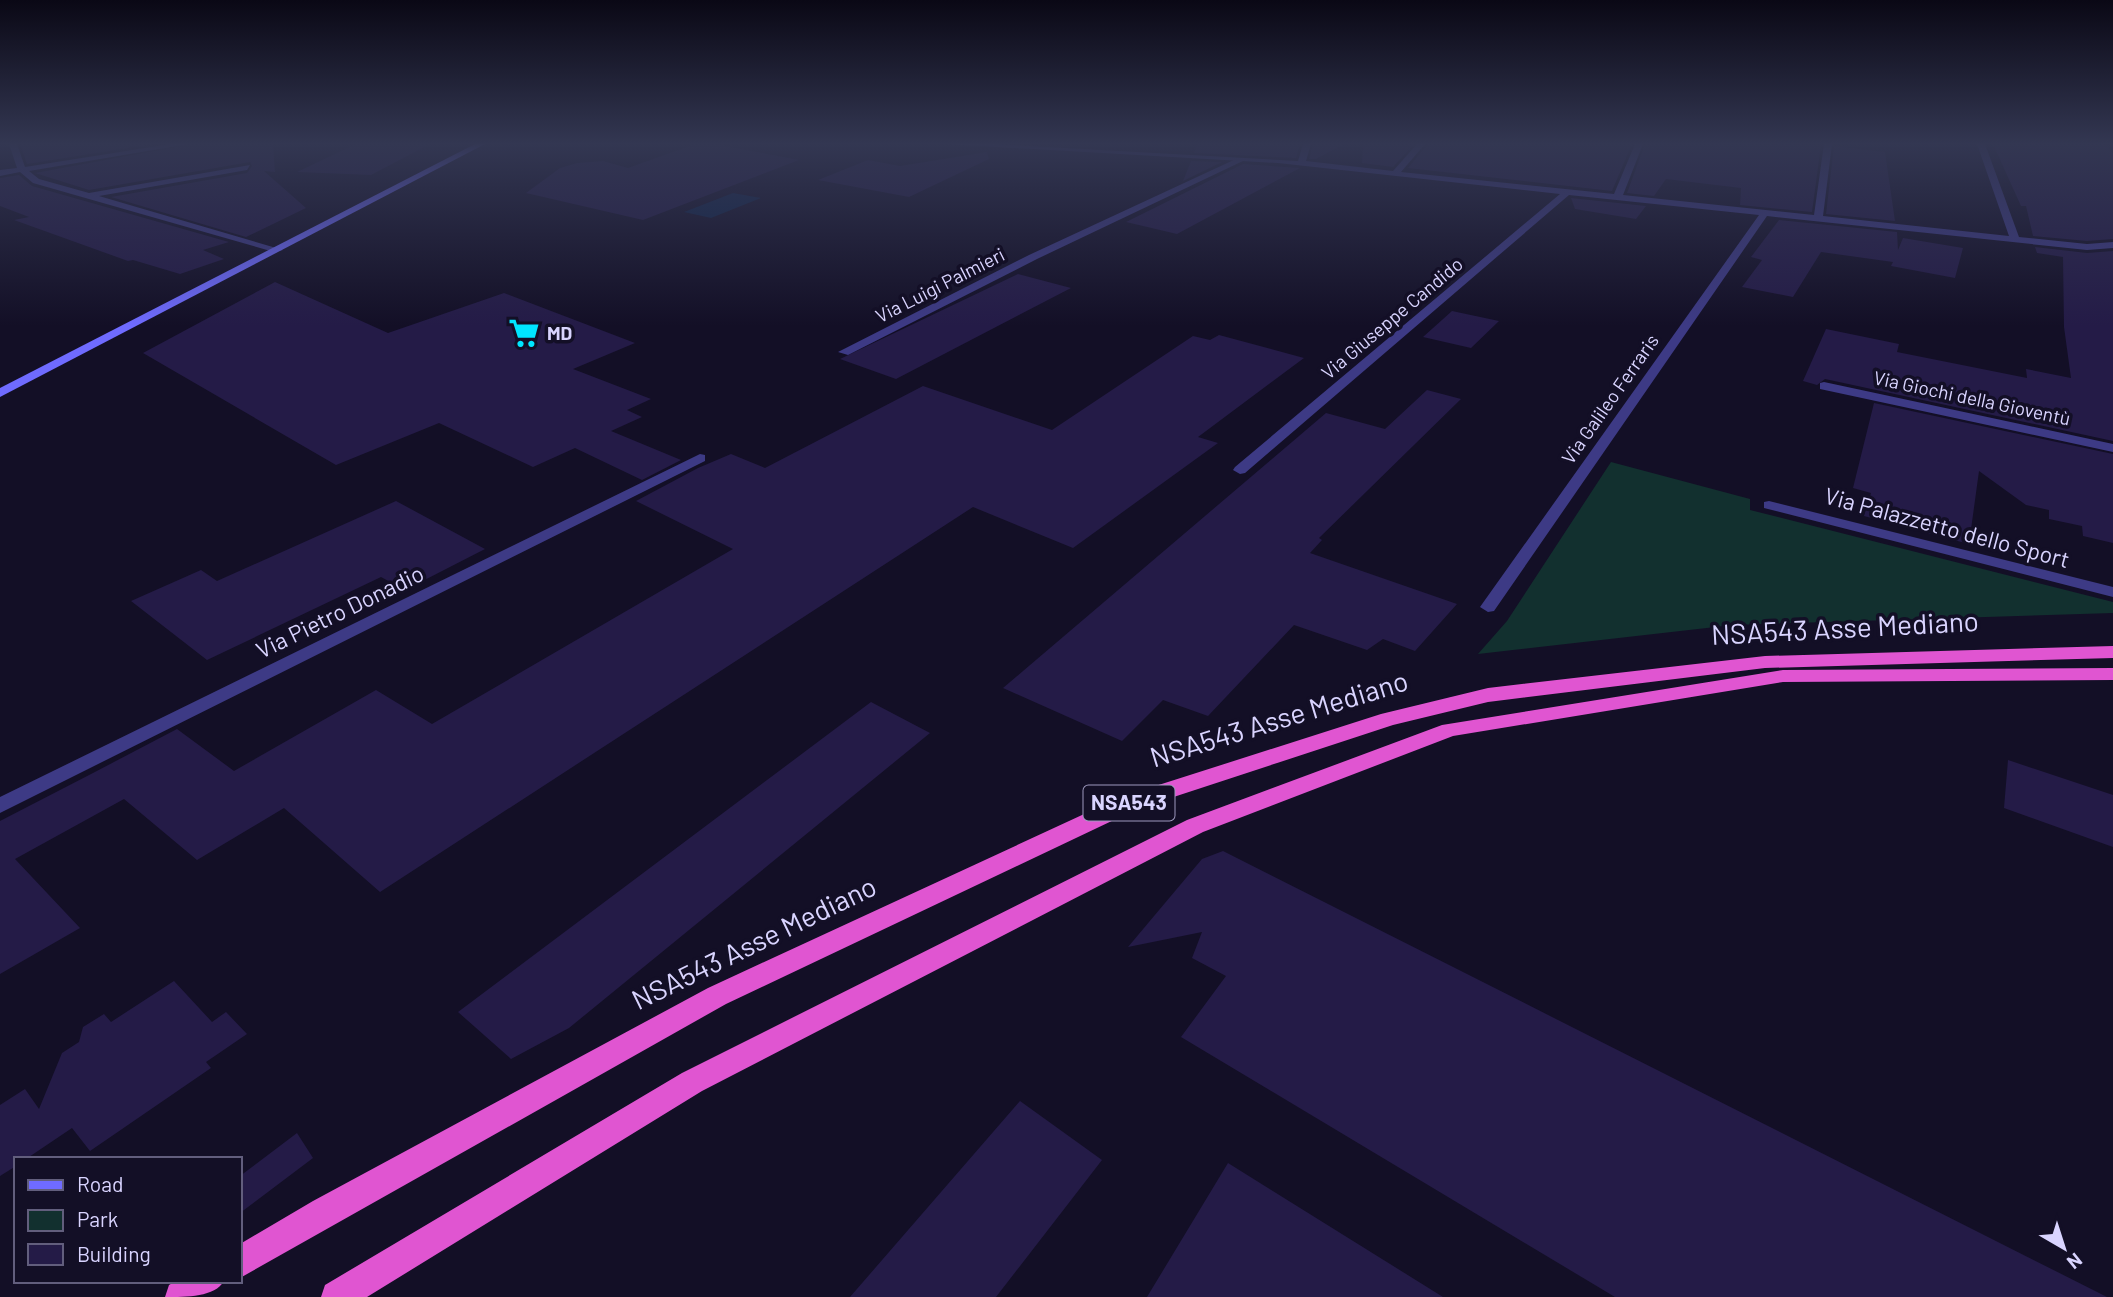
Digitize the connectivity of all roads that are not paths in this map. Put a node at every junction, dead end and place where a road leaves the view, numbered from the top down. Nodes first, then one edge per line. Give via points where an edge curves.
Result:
1 (117, 205) edge
2 (365, 205) edge
3 (1146, 205) edge
4 (1552, 205) edge
5 (1677, 205) edge
6 (1820, 205) edge
7 (2002, 205) edge
8 (1764, 214) junction
9 (1818, 219) junction
10 (2015, 240) junction
11 (2113, 246) edge
12 (2087, 247) junction
13 (278, 250) junction
14 (2113, 253) edge
15 (844, 352) dead end
16 (1824, 386) dead end
17 (0, 393) edge
18 (2113, 448) edge
19 (700, 458) dead end
20 (1240, 470) dead end
21 (1769, 505) dead end
22 (2113, 592) edge
23 (1488, 607) dead end
24 (2113, 652) edge
25 (2113, 674) edge
26 (0, 806) edge
27 (242, 1261) edge
28 (205, 1283) edge
29 (181, 1297) edge
30 (337, 1297) edge

1 - 13 street
2 - 13 main road
3 - 15 street, Via Luigi Palmieri
4 - 20 street, Via Giuseppe Candido
5 - 8 street
6 - 9 street
7 - 10 street
8 - 9 street
8 - 23 street, Via Galileo Ferraris
9 - 10 street
10 - 12 street
11 - 12 street
12 - 14 street
13 - 17 main road
16 - 18 street, Via Giochi della Gioventù
19 - 26 street, Via Pietro Donadio
21 - 22 street, Via Palazzetto dello Sport
24 - 27 highway, NSA543 Asse Mediano / NSA543 via 1765,662 1488,695 1388,719 1129,803 717,996
25 - 30 highway, NSA543 Asse Mediano / NSA543 via 1783,676 1448,730 1195,826 692,1082
28 - 29 highway

